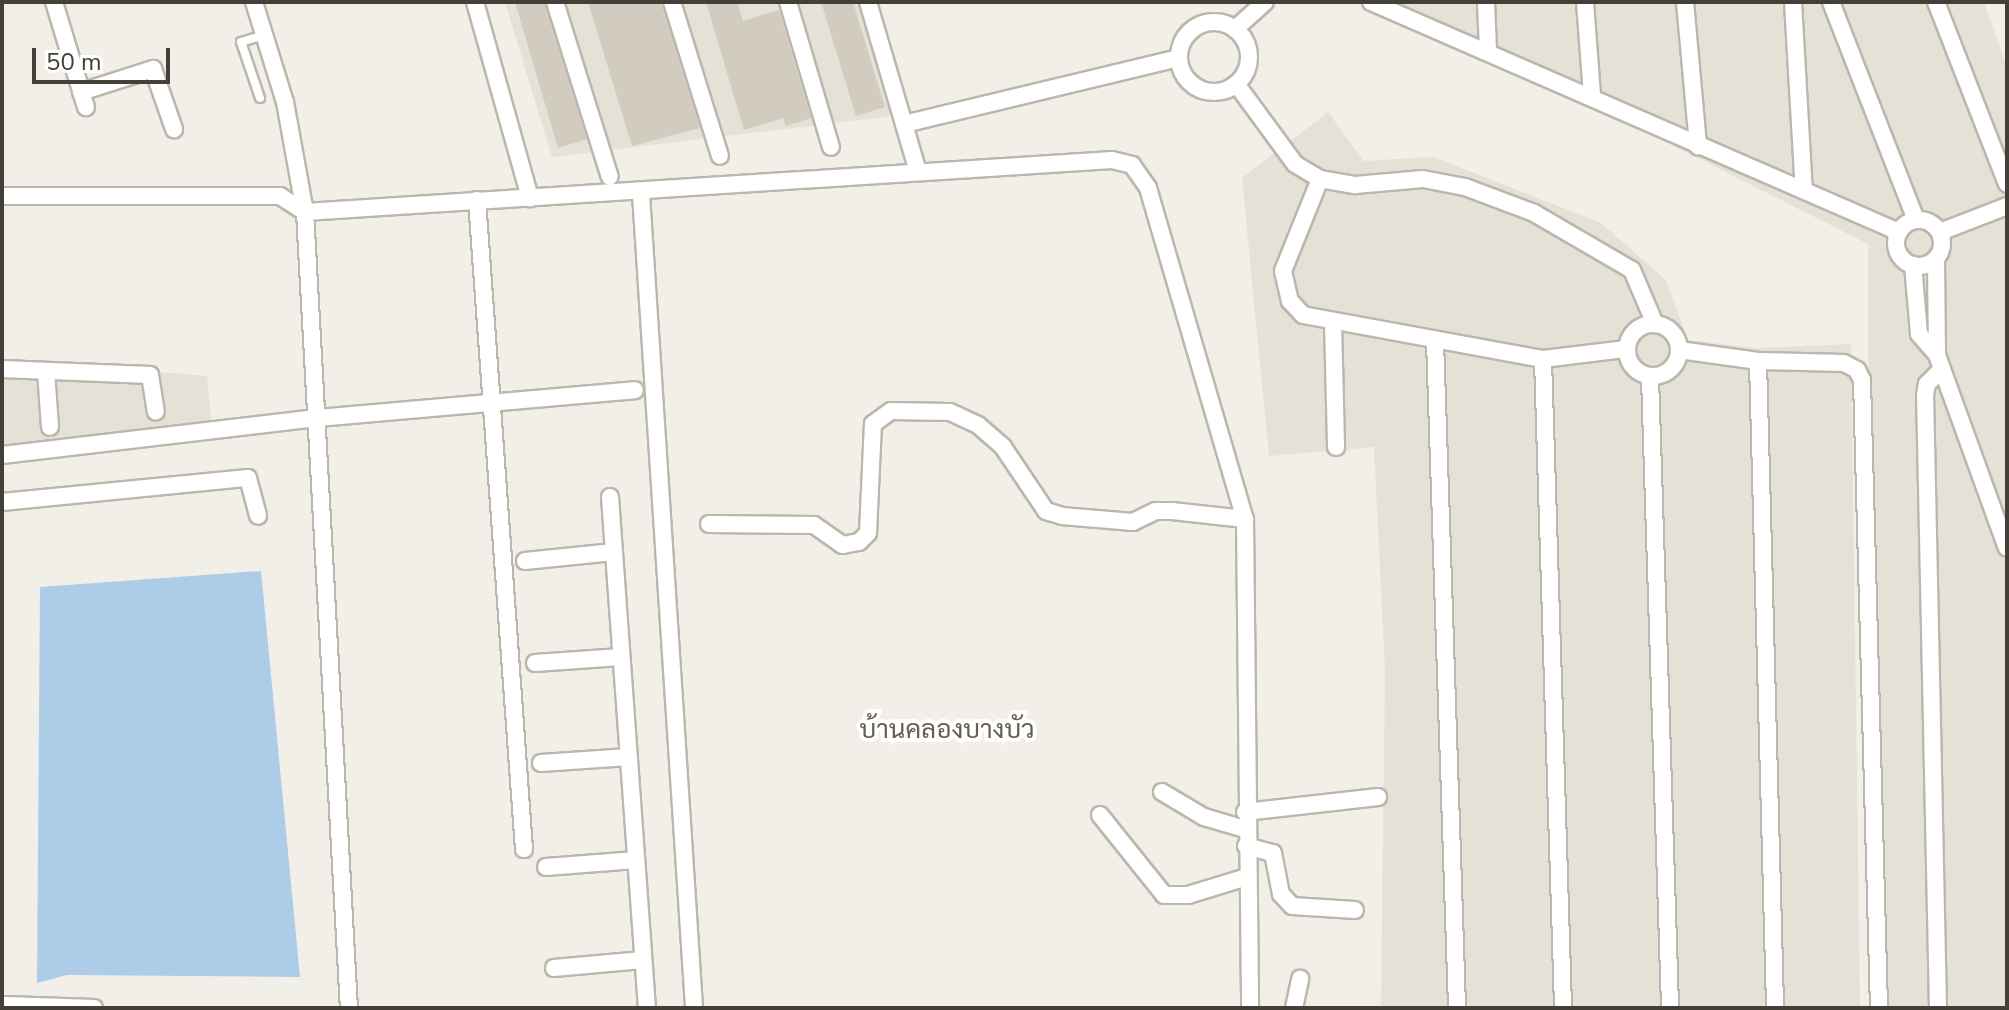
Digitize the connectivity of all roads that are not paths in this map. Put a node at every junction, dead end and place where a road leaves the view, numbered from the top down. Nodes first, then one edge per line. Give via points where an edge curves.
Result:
1 (54, 2) edge
2 (254, 2) edge
3 (475, 2) edge
4 (555, 2) edge
5 (672, 2) edge
6 (788, 2) edge
7 (868, 2) edge
8 (1265, 2) edge
9 (1486, 2) edge
10 (1585, 2) edge
11 (1685, 2) edge
12 (1793, 2) edge
13 (1831, 2) edge
14 (1936, 2) edge
15 (1381, 4) edge
16 (1235, 29) junction
17 (264, 35) junction
18 (1488, 50) junction
19 (1178, 58) junction
20 (1237, 85) junction
21 (1592, 96) junction
22 (260, 98) dead end
23 (904, 124) junction
24 (174, 129) dead end
25 (1698, 146) junction
26 (831, 147) dead end
27 (720, 156) dead end
28 (918, 172) junction
29 (610, 177) dead end
30 (1320, 179) junction
31 (2007, 184) edge
32 (1804, 191) junction
33 (641, 194) junction
34 (2, 196) edge
35 (530, 198) junction
36 (477, 200) junction
37 (2007, 206) edge
38 (305, 212) junction
39 (1916, 220) junction
40 (1899, 232) junction
41 (1940, 232) junction
42 (1936, 259) junction
43 (1913, 265) junction
44 (1333, 322) junction
45 (1655, 324) junction
46 (1435, 340) junction
47 (1626, 349) junction
48 (1679, 350) junction
49 (1543, 359) junction
50 (1758, 361) junction
51 (1939, 362) junction
52 (2, 369) edge
53 (46, 371) junction
54 (1650, 377) junction
55 (635, 390) dead end
56 (488, 404) junction
57 (156, 412) dead end
58 (317, 418) junction
59 (50, 427) dead end
60 (1336, 447) dead end
61 (2, 455) edge
62 (610, 497) dead end
63 (2, 502) edge
64 (258, 516) dead end
65 (1245, 519) junction
66 (709, 524) dead end
67 (2007, 548) edge
68 (614, 552) junction
69 (525, 561) dead end
70 (621, 657) junction
71 (535, 663) dead end
72 (629, 757) junction
73 (541, 763) dead end
74 (1162, 792) dead end
75 (1378, 797) dead end
76 (1245, 812) junction
77 (1100, 815) dead end
78 (1246, 838) junction
79 (524, 849) dead end
80 (636, 860) junction
81 (546, 867) dead end
82 (1247, 877) junction
83 (1355, 910) dead end
84 (643, 960) junction
85 (554, 968) dead end
86 (1300, 979) dead end
87 (2, 1005) edge
88 (94, 1008) edge
89 (349, 1008) edge
90 (647, 1008) edge
91 (694, 1008) edge
92 (1250, 1008) edge
93 (1294, 1008) edge
94 (1457, 1008) edge
95 (1563, 1008) edge
96 (1670, 1008) edge
97 (1775, 1008) edge
98 (1879, 1008) edge
99 (1938, 1008) edge

1 - 24 street via 84,100 153,69
2 - 17 street
3 - 35 street
4 - 29 street
5 - 27 street
6 - 26 street
7 - 23 street
8 - 16 street
9 - 18 street
10 - 21 street
11 - 25 street
12 - 32 street
13 - 39 street
14 - 31 street
15 - 18 street
16 - 19 street via 1203,23 1185,37
16 - 20 street via 1249,57
17 - 22 lane via 241,42
17 - 38 street via 285,102
18 - 21 street
19 - 20 street via 1186,79 1204,92
19 - 23 street
20 - 30 street via 1295,164
21 - 25 street
23 - 28 street
25 - 32 street
28 - 33 street
28 - 65 street via 1112,160 1132,165 1148,188
30 - 44 street via 1283,271 1290,301 1303,315
30 - 45 street via 1355,185 1423,179 1465,187 1534,213 1632,270
32 - 40 street
33 - 35 street
33 - 91 street
34 - 38 street via 280,196
35 - 36 street
36 - 38 street
36 - 56 street
37 - 41 street
38 - 58 street
39 - 40 street
39 - 41 street via 1930,222
40 - 43 street via 1899,255
41 - 42 street via 1942,246
42 - 43 street
42 - 51 street
43 - 51 street via 1919,334
44 - 46 street
44 - 60 street
45 - 47 street via 1636,330
45 - 48 street via 1672,333
46 - 49 street
46 - 94 street
47 - 49 street
47 - 54 street via 1633,368
48 - 50 street
48 - 54 street via 1670,370
49 - 95 street
50 - 97 street
50 - 98 street via 1844,363 1862,380
51 - 67 street
51 - 99 street via 1925,395
52 - 53 street
53 - 57 street via 150,375
53 - 59 street
54 - 96 street
55 - 56 street
56 - 58 street
56 - 79 street
58 - 61 street
58 - 89 street
62 - 68 street
63 - 64 street via 248,478
65 - 66 street via 1156,511 1133,522 1046,511 1003,447 978,425 950,412 891,411 873,424 868,533 859,542 843,545 814,525
65 - 76 street
68 - 69 street
68 - 70 street
70 - 71 street
70 - 72 street
72 - 73 street
72 - 80 street
74 - 78 street
75 - 76 street
76 - 78 street
77 - 82 street via 1164,895 1188,895
78 - 82 street
78 - 83 street via 1273,853 1281,894 1292,906
80 - 81 street
80 - 84 street
82 - 92 street
84 - 85 street
84 - 90 street
86 - 93 street
87 - 88 street

